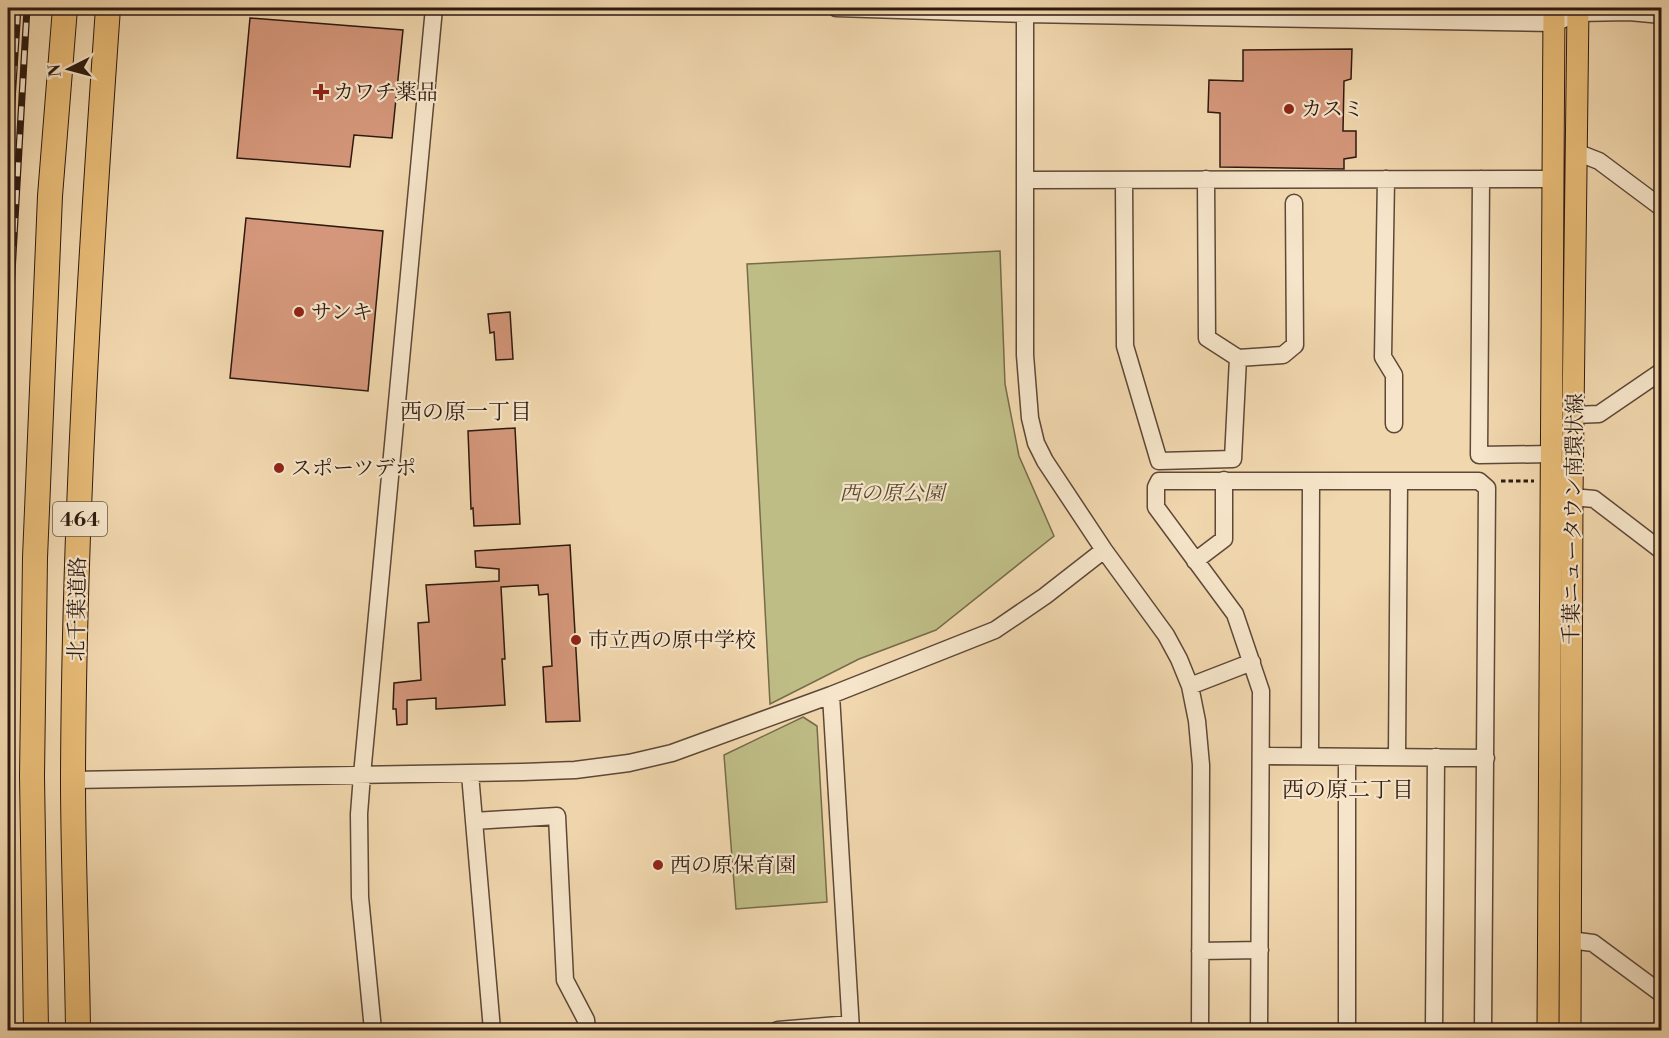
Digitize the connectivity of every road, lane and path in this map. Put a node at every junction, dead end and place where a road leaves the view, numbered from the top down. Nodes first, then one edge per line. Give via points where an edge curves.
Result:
1 (65, 8) edge
2 (108, 8) edge
3 (434, 8) edge
4 (836, 8) edge
5 (1026, 10) edge
6 (1566, 12) edge
7 (1662, 15) edge
8 (1576, 152) junction
9 (1206, 179) junction
10 (1386, 179) junction
11 (1481, 179) junction
12 (1554, 179) junction
13 (1025, 180) junction
14 (1124, 180) junction
15 (1294, 203) dead end
16 (1662, 208) edge
17 (1238, 358) junction
18 (1662, 371) edge
19 (1574, 415) junction
20 (1394, 424) dead end
21 (1552, 454) junction
22 (1224, 480) junction
23 (1311, 481) junction
24 (1399, 481) junction
25 (1479, 481) junction
26 (1552, 481) junction
27 (1572, 496) junction
28 (1104, 550) junction
29 (1662, 551) edge
30 (1195, 561) junction
31 (1252, 662) junction
32 (1190, 686) junction
33 (831, 695) junction
34 (1262, 756) junction
35 (1310, 756) junction
36 (1347, 757) junction
37 (1397, 757) junction
38 (1436, 758) junction
39 (1486, 758) junction
40 (470, 774) junction
41 (362, 775) junction
42 (73, 780) junction
43 (474, 821) junction
44 (1570, 940) junction
45 (1260, 950) junction
46 (1200, 951) junction
47 (1662, 994) edge
48 (850, 1027) edge
49 (36, 1030) edge
50 (78, 1030) edge
51 (373, 1030) edge
52 (492, 1030) edge
53 (587, 1030) edge
54 (778, 1030) edge
55 (1200, 1030) edge
56 (1259, 1030) edge
57 (1347, 1030) edge
58 (1434, 1030) edge
59 (1483, 1030) edge
60 (1548, 1030) edge
61 (1570, 1030) edge

1 - 49 highway, 北千葉道路 / 464 via 50,196 35,558 32,776
2 - 42 highway, 北千葉道路 / 464 via 94,201
3 - 41 street
4 - 5 street
5 - 6 street
5 - 13 street
6 - 7 street
6 - 8 main road, 千葉ニュータウン南環状線
6 - 12 main road, 千葉ニュータウン南環状線
8 - 16 street via 1599,161
8 - 19 main road, 千葉ニュータウン南環状線
9 - 10 street
9 - 14 street
9 - 17 street via 1207,338
10 - 11 street
10 - 20 street via 1383,357 1394,375
11 - 12 street
11 - 21 street via 1479,455
12 - 21 main road, 千葉ニュータウン南環状線
13 - 14 street
13 - 28 street via 1025,355 1030,418 1045,461
14 - 17 street via 1125,345 1159,461 1233,459
15 - 17 street via 1295,345 1283,355
18 - 19 street via 1599,414
19 - 27 main road, 千葉ニュータウン南環状線
21 - 26 main road, 千葉ニュータウン南環状線
22 - 23 street
22 - 30 street via 1224,539
22 - 30 street via 1166,480 1159,481 1156,487 1156,507
23 - 24 street
23 - 35 street
24 - 25 street
24 - 37 street
25 - 26 path
25 - 39 street via 1487,488
26 - 60 main road, 千葉ニュータウン南環状線
27 - 29 street via 1593,499
27 - 44 main road, 千葉ニュータウン南環状線
28 - 32 street via 1166,635
28 - 33 street via 995,630
30 - 31 street via 1235,614
31 - 32 street
31 - 34 street via 1261,691
32 - 46 street via 1201,765
33 - 40 street via 713,740 629,763 575,770
33 - 48 street
34 - 35 street
34 - 45 street
35 - 36 street
36 - 37 street
36 - 57 street
37 - 38 street
38 - 39 street
38 - 58 street
39 - 59 street
40 - 41 street
40 - 43 street
41 - 42 street
41 - 51 street via 360,897
42 - 50 highway, 北千葉道路 / 464
43 - 52 street
43 - 53 street via 557,816 565,980 586,1020
44 - 47 street via 1593,942
44 - 61 main road, 千葉ニュータウン南環状線
45 - 46 street
45 - 56 street
46 - 55 street
48 - 54 street

